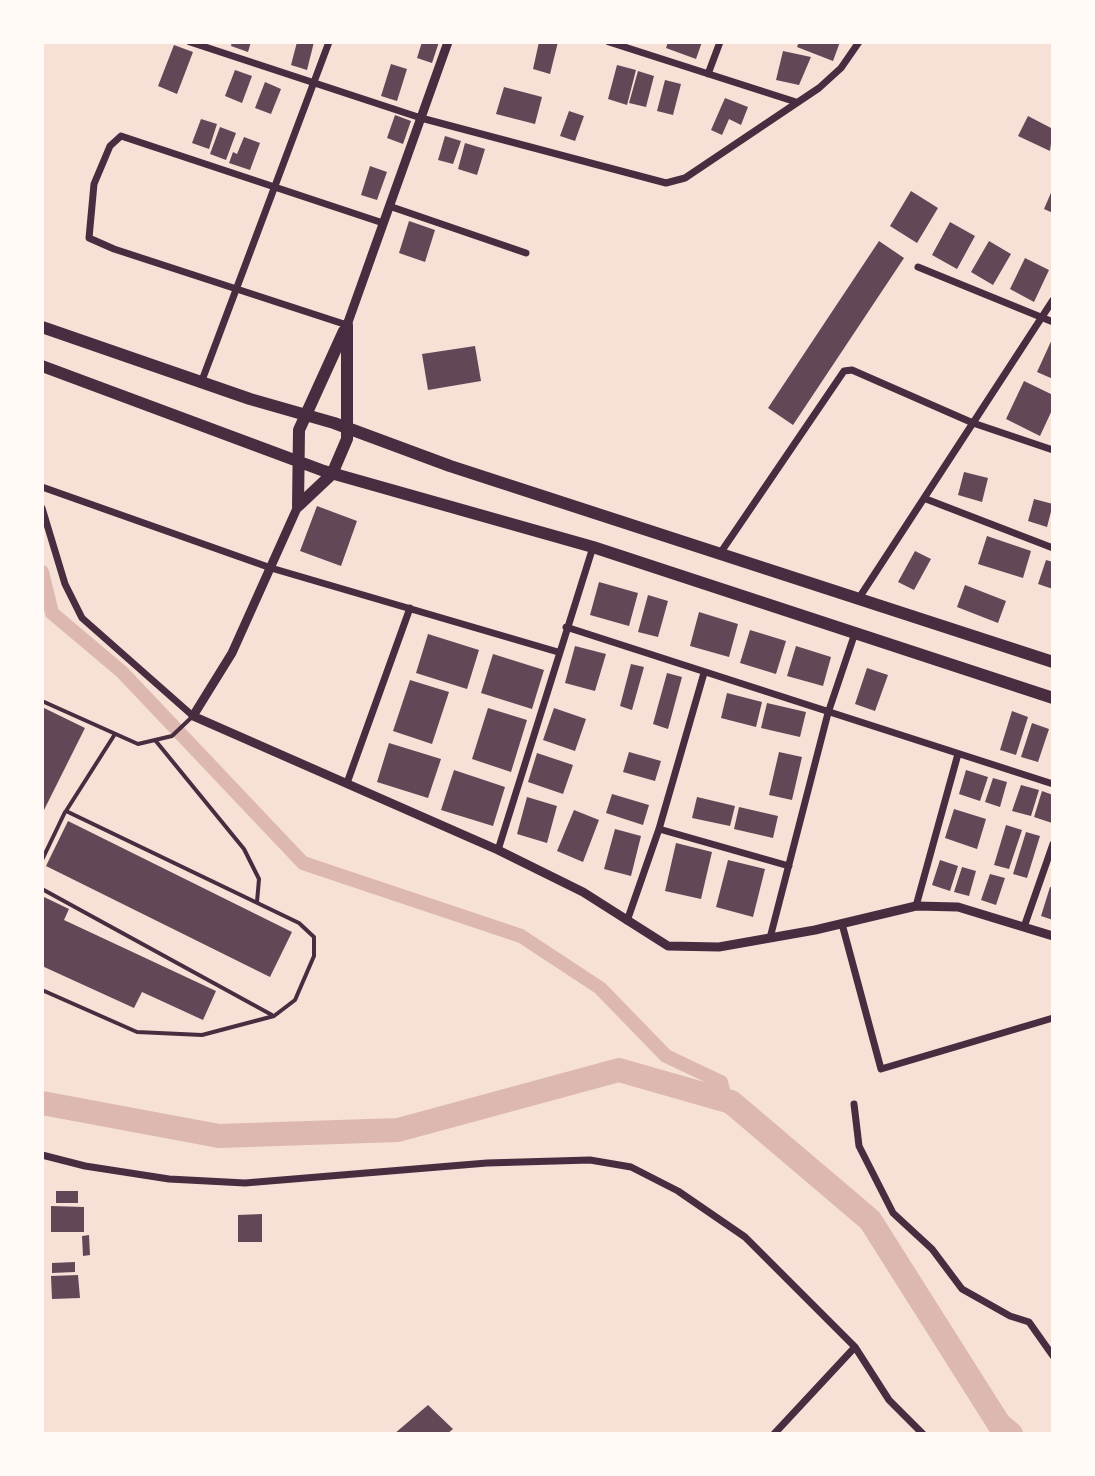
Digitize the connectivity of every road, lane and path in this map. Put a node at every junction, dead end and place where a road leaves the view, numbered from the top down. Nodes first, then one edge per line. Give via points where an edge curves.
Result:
1 (190, 42) edge
2 (329, 42) edge
3 (448, 42) edge
4 (609, 42) edge
5 (720, 42) edge
6 (859, 42) edge
7 (708, 74) junction
8 (313, 83) junction
9 (796, 102) junction
10 (421, 118) junction
11 (274, 187) junction
12 (389, 206) junction
13 (383, 223) junction
14 (526, 253) dead end
15 (918, 267) dead end
16 (236, 288) junction
17 (1053, 300) edge
18 (1042, 318) junction
19 (1053, 322) edge
20 (347, 325) junction
21 (42, 327) edge
22 (42, 366) edge
23 (201, 383) junction
24 (308, 415) junction
25 (973, 423) junction
26 (347, 428) junction
27 (1053, 450) edge
28 (296, 462) junction
29 (332, 474) junction
30 (42, 487) edge
31 (926, 499) junction
32 (298, 506) junction
33 (42, 508) edge
34 (593, 547) junction
35 (1053, 548) edge
36 (721, 552) junction
37 (271, 568) junction
38 (859, 598) junction
39 (410, 608) junction
40 (566, 627) junction
41 (855, 633) junction
42 (558, 652) junction
43 (1053, 662) edge
44 (704, 673) junction
45 (1053, 698) edge
46 (42, 701) edge
47 (828, 713) junction
48 (193, 716) junction
49 (115, 734) junction
50 (155, 740) junction
51 (958, 754) junction
52 (347, 783) junction
53 (1053, 784) edge
54 (66, 811) junction
55 (659, 829) junction
56 (1053, 844) edge
57 (498, 850) junction
58 (42, 860) edge
59 (789, 866) junction
60 (42, 889) edge
61 (257, 903) junction
62 (916, 906) junction
63 (627, 921) junction
64 (842, 924) junction
65 (1024, 927) junction
66 (1053, 936) edge
67 (770, 938) junction
68 (42, 990) edge
69 (274, 1016) junction
70 (1053, 1018) edge
71 (854, 1104) dead end
72 (42, 1155) edge
73 (855, 1347) junction
74 (1053, 1356) edge
75 (774, 1434) edge
76 (923, 1434) edge

1 - 8 street
2 - 8 street
3 - 10 street
4 - 7 street
5 - 7 street
6 - 9 street via 841,68
7 - 9 street
8 - 10 street
8 - 11 street
9 - 10 street via 745,141 685,178 666,183
10 - 12 street
11 - 13 street
11 - 16 street
11 - 16 street via 121,136 110,146 94,184 89,238
12 - 13 street
12 - 14 street
13 - 20 street
15 - 18 street
16 - 20 street
16 - 23 street
17 - 18 street
18 - 19 street
18 - 25 street
20 - 24 highway
20 - 26 highway
21 - 23 highway
22 - 28 highway
23 - 24 highway
24 - 26 highway
24 - 28 highway via 299,430
25 - 27 street
25 - 31 street
25 - 36 street via 852,370 839,375
26 - 29 highway
26 - 36 highway
28 - 29 highway
28 - 32 highway
29 - 32 highway
29 - 34 highway
30 - 37 street
31 - 35 street
31 - 38 street
32 - 37 street
33 - 48 street via 65,584 82,618
34 - 40 street
34 - 41 highway
36 - 38 highway
37 - 39 street
37 - 48 street via 232,653
38 - 43 highway
39 - 42 street
39 - 52 street
40 - 42 street
40 - 44 street
41 - 45 highway
41 - 47 street
42 - 57 street
44 - 47 street
44 - 55 street
46 - 49 lane
47 - 51 street
47 - 59 street
48 - 50 lane via 172,736
48 - 52 street
49 - 50 lane via 138,744
49 - 54 lane
50 - 61 lane via 244,849 259,879
51 - 53 street
51 - 62 street
52 - 57 street
54 - 58 lane
54 - 61 lane
55 - 59 street
55 - 63 street
56 - 65 street
57 - 63 street via 583,892
59 - 67 street
60 - 69 lane
61 - 69 lane via 299,923 314,937 314,956 295,1000
62 - 64 street
62 - 65 street via 958,907
63 - 67 street via 668,946 681,948
64 - 67 street
64 - 70 street via 881,1069
65 - 66 street
68 - 69 lane via 137,1032 202,1035
71 - 74 street via 859,1146 893,1213 932,1249 962,1289 1029,1322
72 - 73 street via 169,1179 245,1183 487,1163 590,1160 631,1167 678,1191 745,1237
73 - 75 street
73 - 76 street via 889,1400

